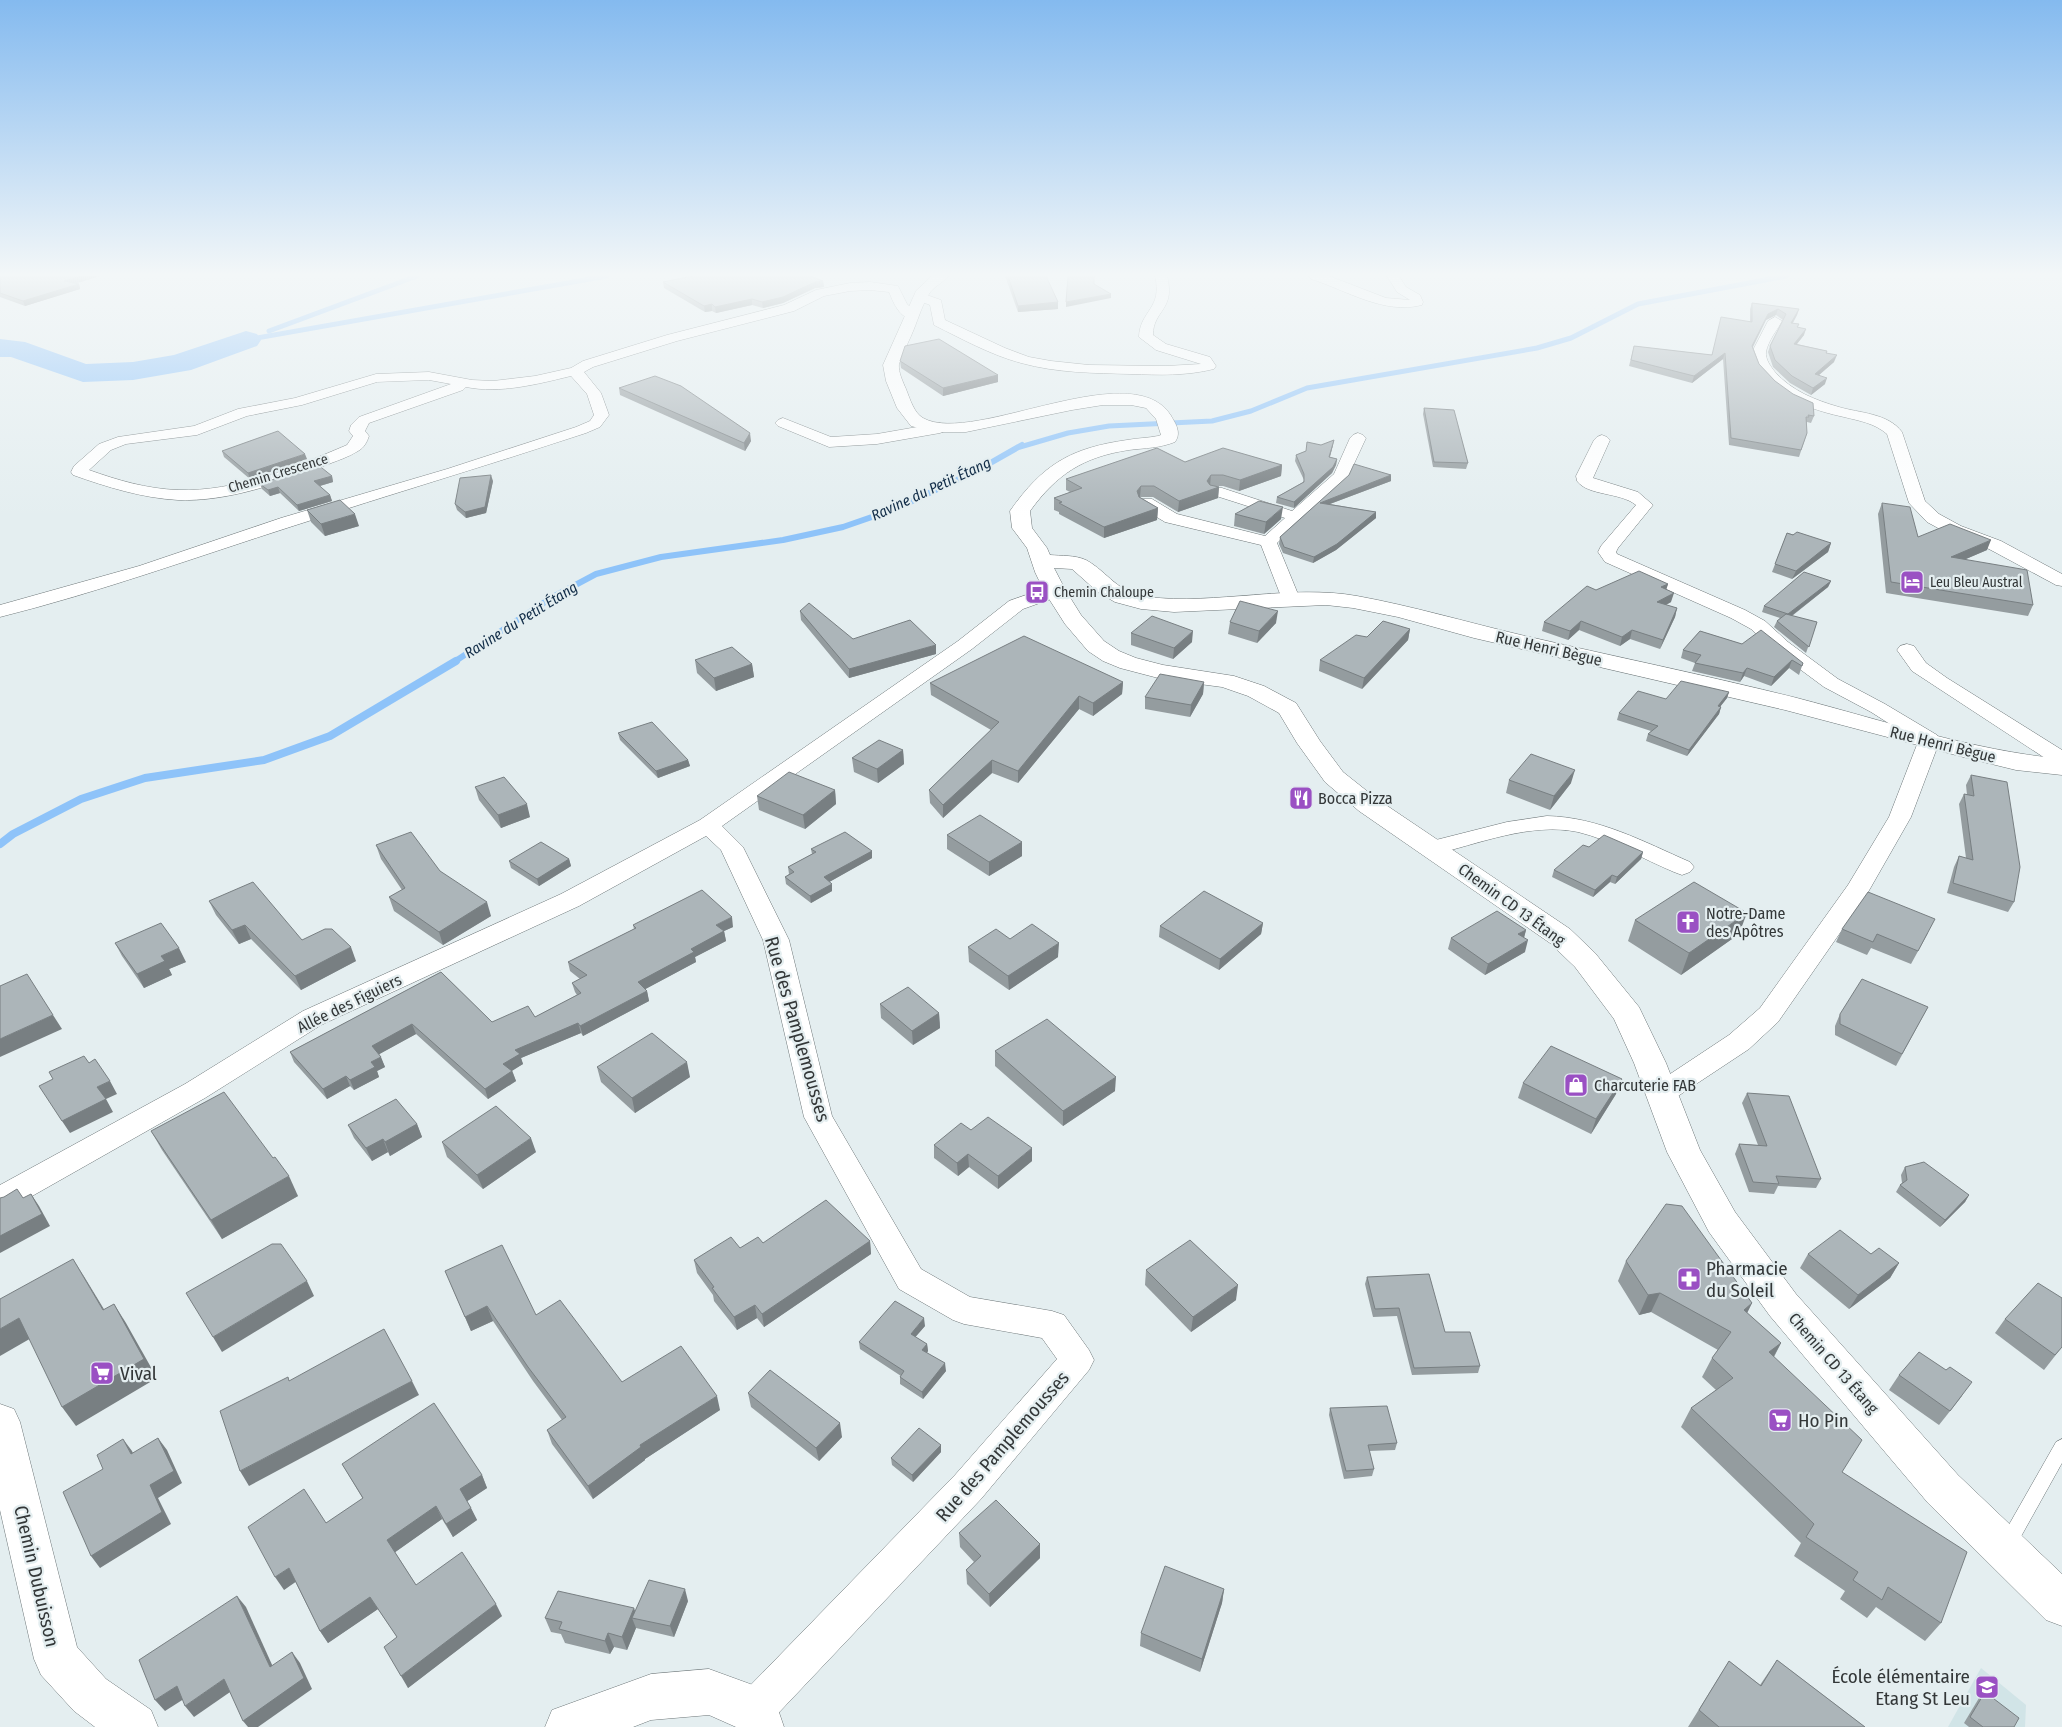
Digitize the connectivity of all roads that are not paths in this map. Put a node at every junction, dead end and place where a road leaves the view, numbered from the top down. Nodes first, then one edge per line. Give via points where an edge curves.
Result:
1 (611, 357) edge
2 (895, 357) edge
3 (1018, 357) edge
4 (1193, 357) edge
5 (1759, 357) edge
6 (576, 371) junction
7 (463, 382) junction
8 (783, 423) dead end
9 (940, 428) junction
10 (1358, 438) dead end
11 (1602, 440) dead end
12 (1216, 491) edge
13 (1146, 504) edge
14 (1296, 516) junction
15 (1268, 542) junction
16 (1041, 561) junction
17 (2062, 581) edge
18 (1055, 591) junction
19 (1291, 599) junction
20 (0, 611) edge
21 (1907, 650) dead end
22 (1929, 740) junction
23 (2062, 759) edge
24 (2062, 768) edge
25 (708, 825) junction
26 (1432, 848) junction
27 (1682, 867) dead end
28 (1662, 1093) junction
29 (0, 1199) edge
30 (0, 1422) edge
31 (2062, 1447) edge
32 (2005, 1549) junction
33 (2062, 1604) edge
34 (757, 1718) edge
35 (134, 1727) edge
36 (569, 1727) edge

1 - 6 street, Chemin Crescence
2 - 9 main road, Chemin CD 13 Étang via 891,370 909,415 924,425
3 - 4 street via 1038,363 1094,368 1197,370 1209,366 1205,360
5 - 17 street via 1774,380 1788,391 1824,407 1866,417 1894,432 1917,503 1933,518 1995,545
6 - 7 street, Chemin Crescence via 493,385
6 - 20 street via 594,394 602,415 588,427 145,570
7 - 7 street, Chemin Crescence via 364,420 357,431 361,436 359,442 352,448 291,471 232,488 179,495 110,483 79,472 105,447 123,440 196,430 244,412 298,402 376,378 429,376
8 - 9 street via 829,442 876,439
9 - 16 main road, Chemin CD 13 Étang via 968,427 1104,400 1147,401 1166,422 1169,438 1163,441 1091,453 1046,478 1020,511 1022,528 1034,543
10 - 14 street via 1341,476
11 - 22 street via 1584,476 1585,481 1594,487 1627,493 1645,505 1610,546 1607,552 1611,558 1758,625 1831,683
12 - 14 street
13 - 15 street via 1171,518
14 - 15 street
15 - 19 street
16 - 18 main road, Chemin CD 13 Étang
16 - 19 main road, Rue Henri Bègue via 1079,565 1107,588 1141,603 1174,606
18 - 25 street via 1016,605
18 - 26 main road, Chemin CD 13 Étang via 1084,633 1111,656 1162,672 1226,682 1256,691 1288,708 1334,777 1368,805
19 - 22 main road, Rue Henri Bègue via 1326,599 1400,611
21 - 23 street via 1919,666 1940,682
22 - 24 main road, Rue Henri Bègue via 2016,762
22 - 28 street via 1900,817 1858,888 1769,1015 1739,1042
25 - 29 street, Allée des Figuiers via 570,900 312,1018 195,1091
25 - 34 street, Rue des Pamplemousses via 731,847 776,940 818,1117 910,1279 964,1310 1052,1325 1077,1360 968,1487
26 - 27 street via 1515,828 1558,823 1582,826
26 - 28 main road, Chemin CD 13 Étang via 1560,936 1585,960 1628,1015
28 - 32 main road, Chemin CD 13 Étang via 1684,1152 1722,1222 1783,1304 1943,1490
30 - 35 main road, Chemin Dubuisson via 57,1659 90,1695
31 - 32 lane
32 - 33 main road, Chemin CD 13 Étang
34 - 36 main road via 709,1692 651,1697

